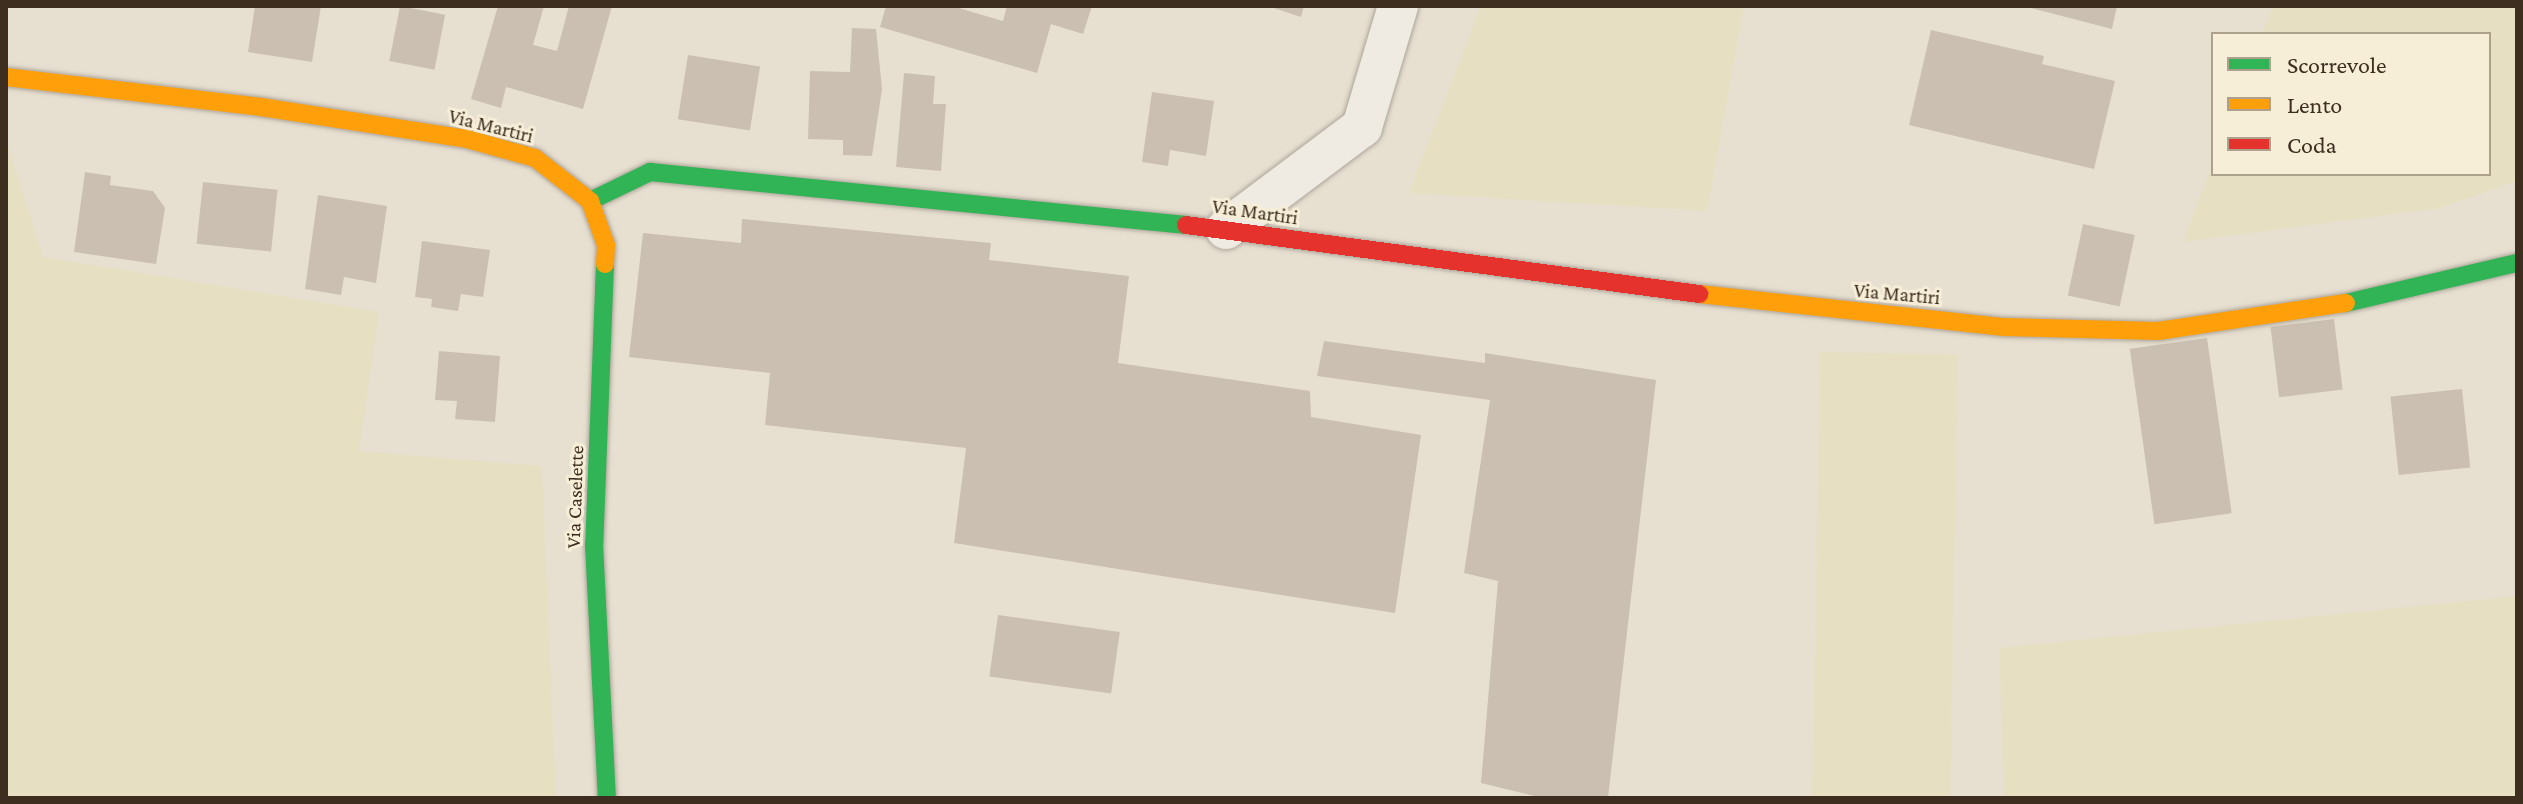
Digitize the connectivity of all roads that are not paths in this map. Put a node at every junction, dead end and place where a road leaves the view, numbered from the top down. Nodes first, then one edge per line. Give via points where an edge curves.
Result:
1 (1398, 6) edge
2 (6, 77) edge
3 (590, 201) junction
4 (1226, 229) junction
5 (2517, 263) edge
6 (607, 798) edge

1 - 4 street via 1362,127
2 - 3 street, Via Martiri via 261,107 467,139 535,158
3 - 4 street, Via Martiri via 650,172
3 - 6 street, Via Caselette via 606,245 594,544
4 - 5 street, Via Martiri via 1797,307 2066,329 2158,331 2325,308

